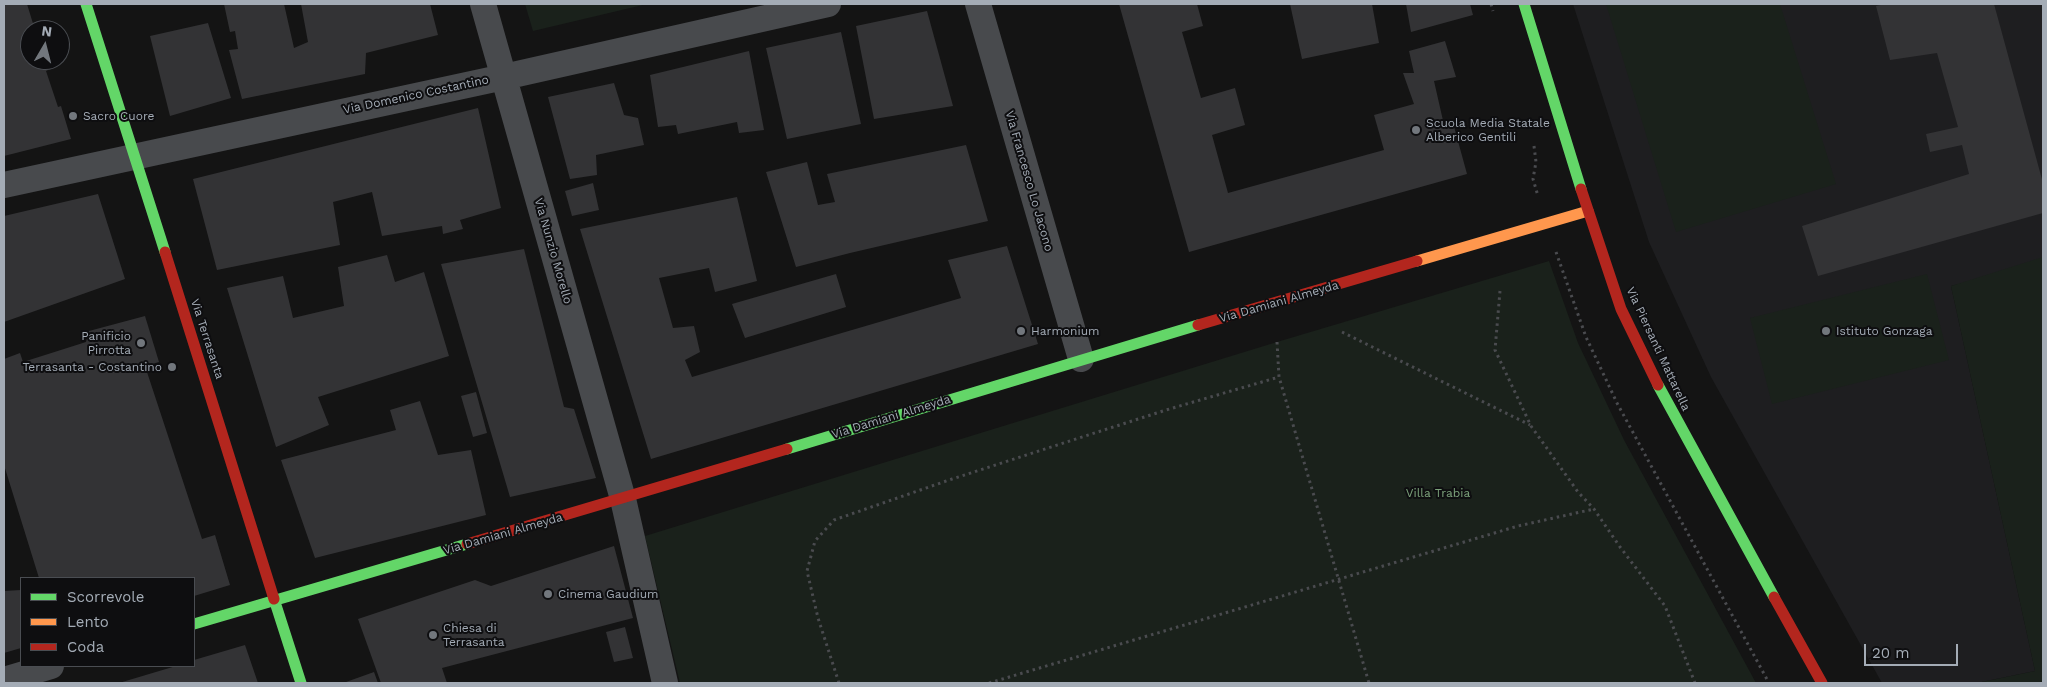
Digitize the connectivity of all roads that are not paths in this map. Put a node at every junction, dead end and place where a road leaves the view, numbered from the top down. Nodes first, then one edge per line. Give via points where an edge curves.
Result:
1 (86, 4) edge
2 (483, 4) edge
3 (828, 4) edge
4 (978, 4) edge
5 (1524, 4) edge
6 (504, 76) junction
7 (135, 155) junction
8 (4, 185) edge
9 (1588, 211) junction
10 (1081, 359) junction
11 (623, 499) junction
12 (275, 600) junction
13 (195, 624) edge
14 (49, 667) edge
15 (4, 680) edge
16 (301, 683) edge
17 (665, 683) edge
18 (1822, 683) edge

1 - 7 street, Via Terrasanta
2 - 6 street, Via Nunzio Morello
3 - 6 street, Via Domenico Costantino
4 - 10 street, Via Francesco Lo Jacono
5 - 9 street, Via Piersanti Mattarella
6 - 7 street, Via Domenico Costantino
6 - 11 street, Via Nunzio Morello
7 - 8 street, Via Domenico Costantino
7 - 12 street, Via Terrasanta
9 - 10 street, Via Damiani Almeyda
9 - 18 street, Via Piersanti Mattarella via 1621,309 1655,380
10 - 11 street, Via Damiani Almeyda
11 - 12 street, Via Damiani Almeyda
11 - 17 street, Via Nunzio Morello
12 - 13 street, Via Damiani Almeyda
12 - 16 street, Via Terrasanta
14 - 15 street

